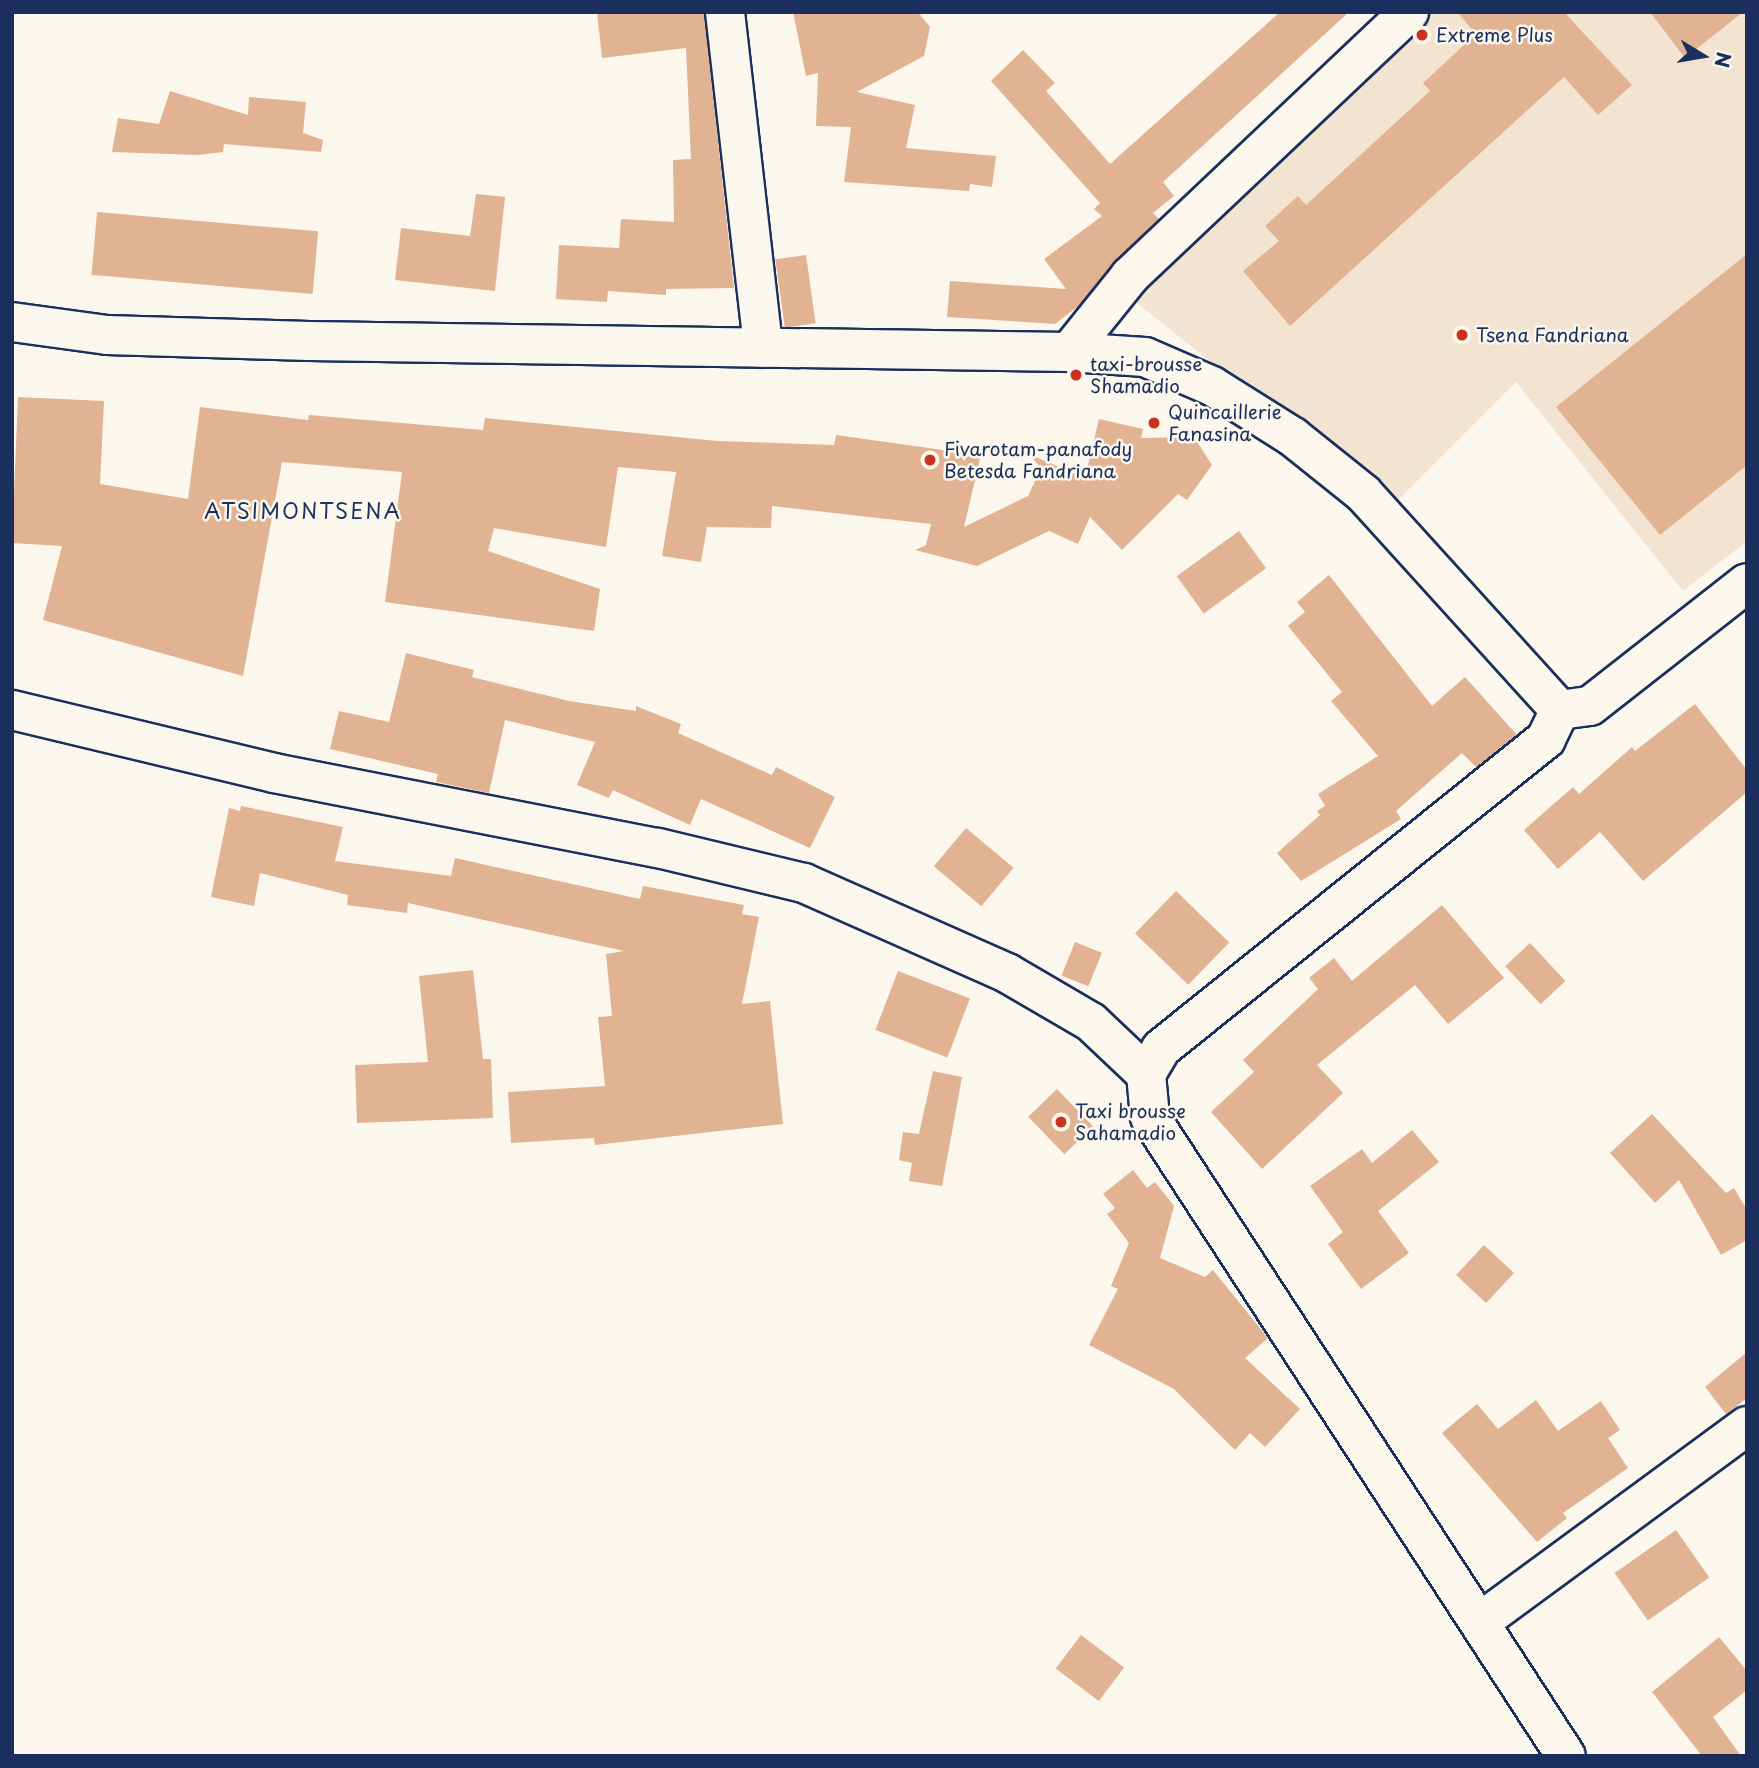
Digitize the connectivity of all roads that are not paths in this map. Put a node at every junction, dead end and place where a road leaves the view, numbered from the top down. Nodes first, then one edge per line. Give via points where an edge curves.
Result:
1 (724, 12) edge
2 (1409, 12) edge
3 (12, 322) edge
4 (764, 348) junction
5 (1069, 352) junction
6 (1747, 583) edge
7 (12, 710) edge
8 (1560, 710) junction
9 (1146, 1074) junction
10 (1747, 1426) edge
11 (1480, 1622) junction
12 (1566, 1756) edge

1 - 4 street
2 - 5 street via 1130,276
3 - 4 street via 107,335
4 - 5 street
5 - 8 street via 1145,357 1212,386 1293,437 1363,493
6 - 8 street via 1590,706
7 - 9 street via 274,774 659,848 804,883 1007,973 1091,1022
8 - 9 street via 1546,739 1161,1049
9 - 11 street via 1150,1117
10 - 11 street
11 - 12 street

